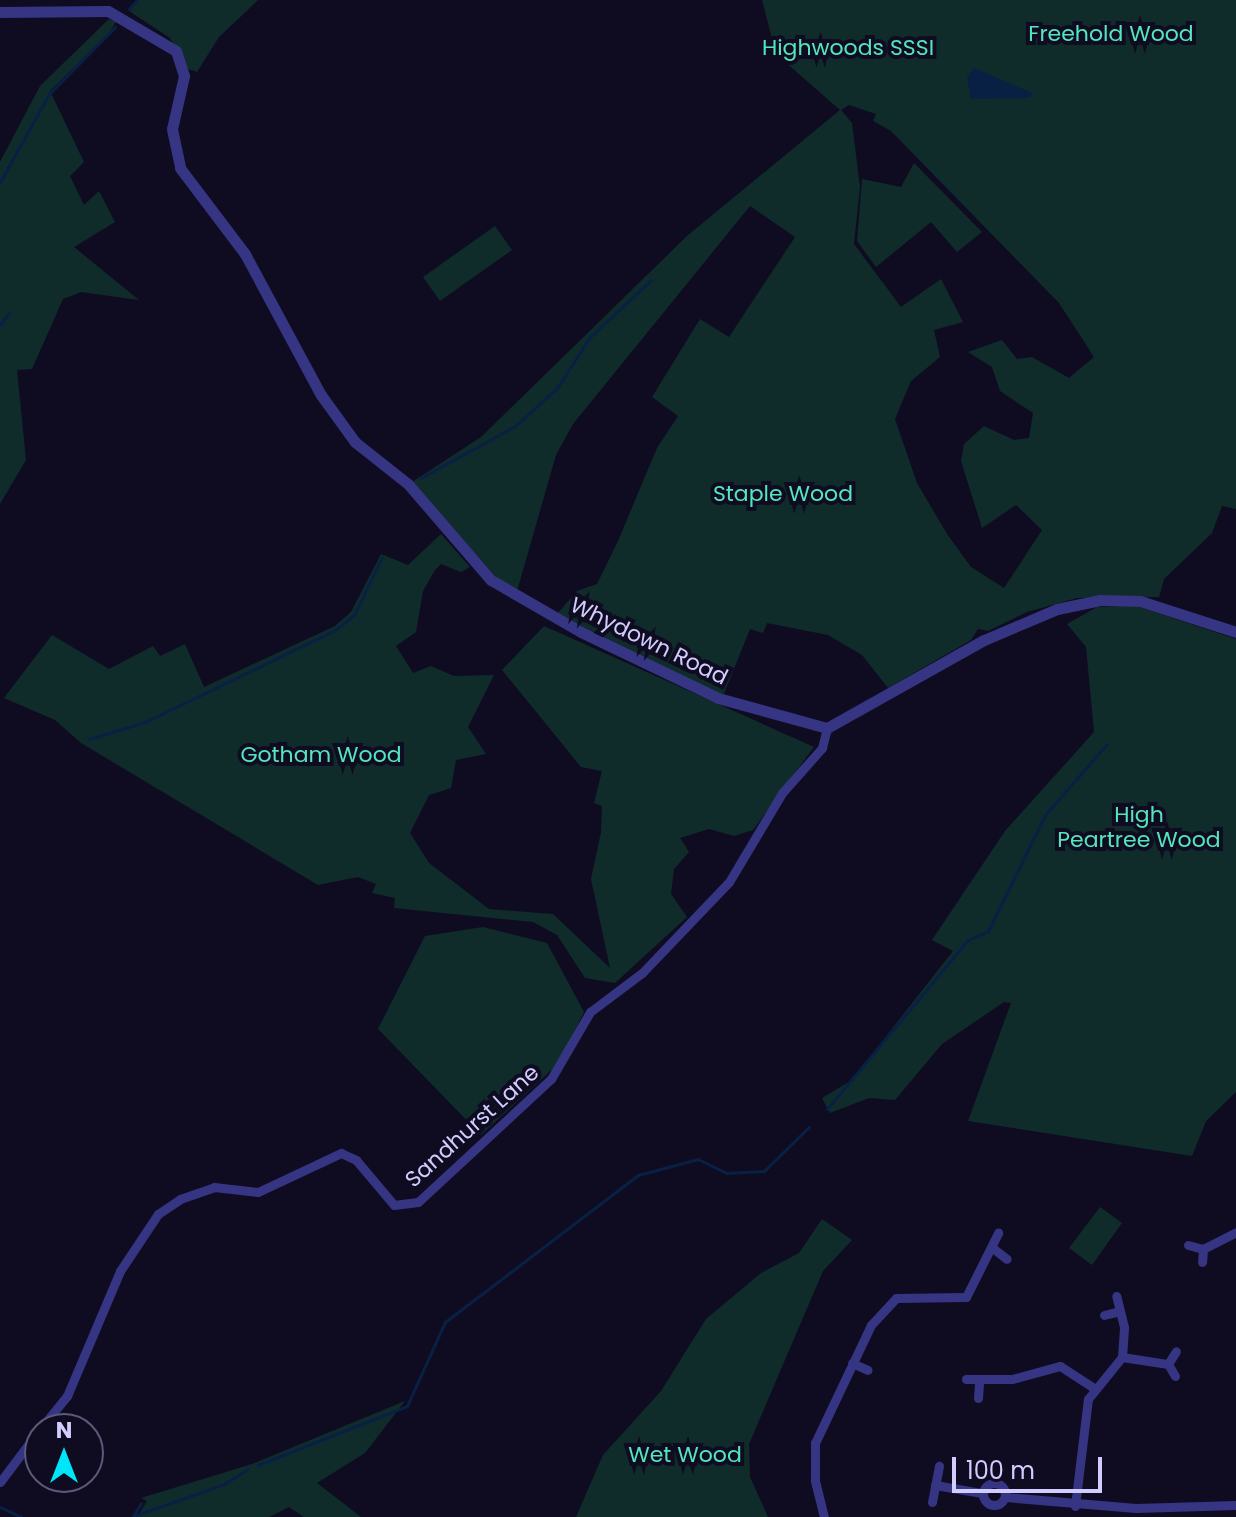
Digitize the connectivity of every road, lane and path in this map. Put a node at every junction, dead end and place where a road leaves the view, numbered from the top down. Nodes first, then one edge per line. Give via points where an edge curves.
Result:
1 (0, 12) edge
2 (1236, 632) edge
3 (827, 728) junction
4 (1236, 1232) edge
5 (998, 1233) dead end
6 (1188, 1245) dead end
7 (994, 1249) junction
8 (1203, 1249) junction
9 (1007, 1259) dead end
10 (1202, 1262) dead end
11 (1116, 1296) dead end
12 (1120, 1311) junction
13 (1104, 1315) dead end
14 (1176, 1351) dead end
15 (1122, 1357) junction
16 (852, 1363) junction
17 (1168, 1364) junction
18 (868, 1370) dead end
19 (1175, 1376) dead end
20 (966, 1379) dead end
21 (979, 1382) junction
22 (1094, 1388) junction
23 (978, 1398) dead end
24 (53, 1413) edge
25 (24, 1450) edge
26 (939, 1466) dead end
27 (0, 1482) edge
28 (935, 1485) junction
29 (982, 1493) junction
30 (1005, 1497) junction
31 (932, 1502) dead end
32 (1236, 1505) edge
33 (1075, 1506) junction
34 (824, 1517) edge

1 - 3 street, Whydown Road via 86,8 122,16 176,51 182,64 173,151 205,204 245,254 321,395 355,442 408,484 491,580 704,692 763,715
2 - 3 street via 1140,601 1100,600 1057,609 984,640
3 - 24 street, Sandhurst Lane via 822,748 782,793 729,882 642,973 590,1012 551,1079 418,1202 394,1205 356,1160 341,1153 258,1192 214,1187 180,1199 158,1214 120,1271 67,1396
4 - 8 street
5 - 7 street
6 - 8 street
7 - 9 street
7 - 16 street via 966,1297 896,1298 871,1325
8 - 10 street
11 - 12 street
12 - 13 street
12 - 15 street
14 - 17 street
15 - 17 street
15 - 22 street
16 - 18 street
16 - 34 street via 815,1443
17 - 19 street
20 - 21 street
21 - 22 street via 1060,1366
21 - 23 street
22 - 33 street via 1085,1412
25 - 27 street, Sandhurst Lane
26 - 28 street
28 - 29 street
28 - 31 street
29 - 30 street via 991,1506
29 - 30 street via 995,1483
30 - 33 street
32 - 33 street

